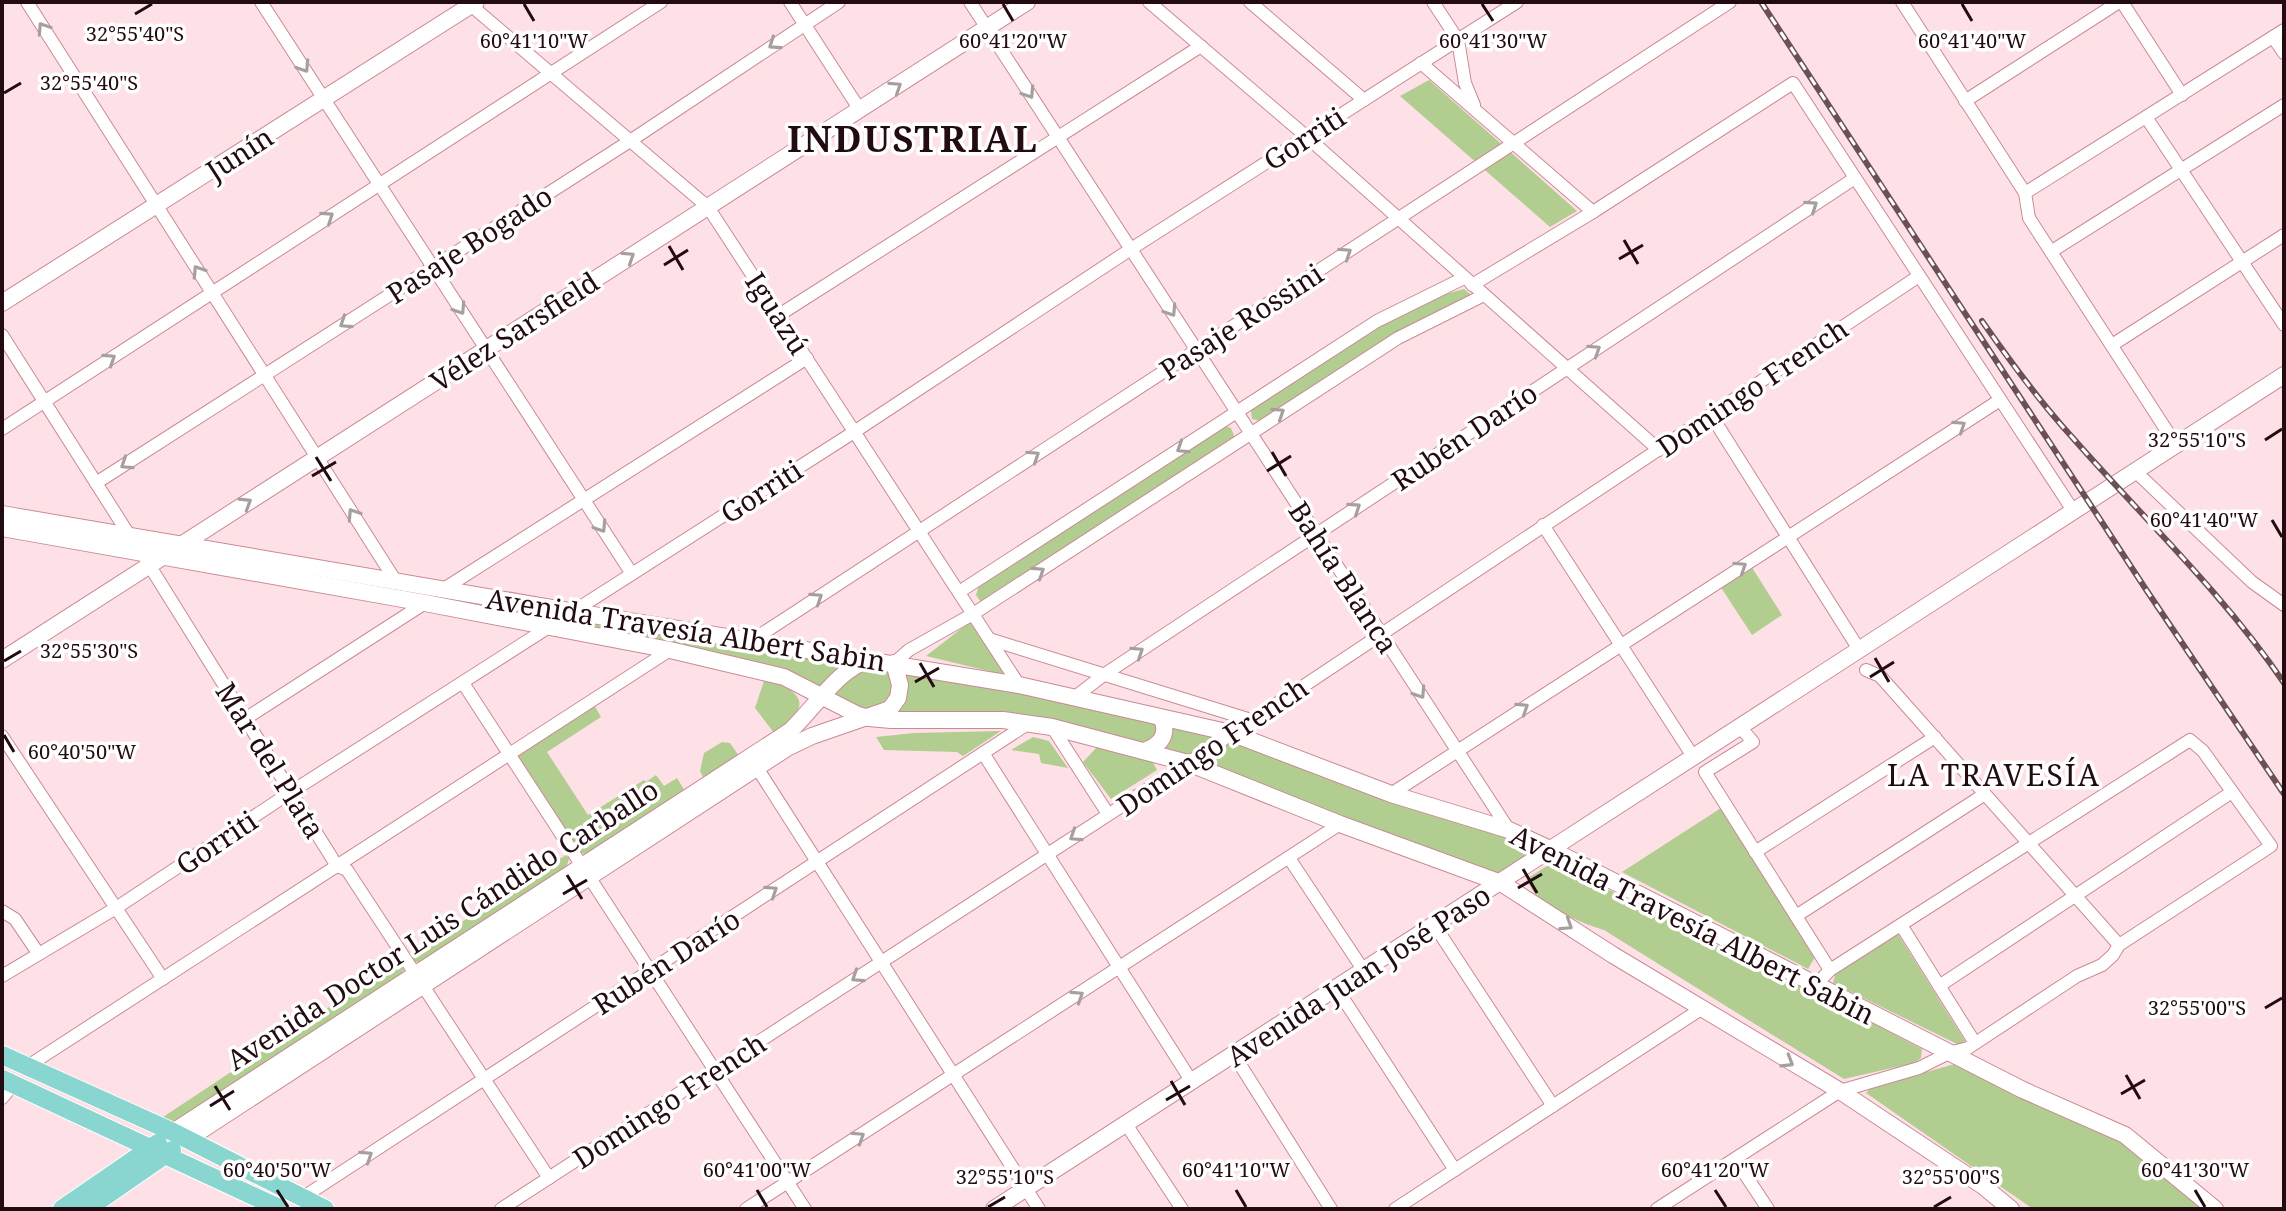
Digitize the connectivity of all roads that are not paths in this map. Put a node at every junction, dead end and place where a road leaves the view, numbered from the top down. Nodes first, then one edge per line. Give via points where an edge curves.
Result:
1 (27, 2) edge
2 (261, 2) edge
3 (661, 2) edge
4 (790, 2) edge
5 (839, 2) edge
6 (970, 2) edge
7 (1027, 2) edge
8 (1149, 2) edge
9 (1250, 2) edge
10 (1433, 2) edge
11 (1517, 2) edge
12 (1730, 2) edge
13 (2120, 2) edge
14 (471, 3) edge
15 (1904, 3) edge
16 (805, 24) junction
17 (987, 28) junction
18 (2279, 33) edge
19 (1458, 40) junction
20 (1201, 46) junction
21 (2284, 53) edge
22 (1421, 63) junction
23 (551, 73) junction
24 (2182, 95) junction
25 (324, 99) junction
26 (1364, 100) junction
27 (1965, 101) junction
28 (2284, 105) edge
29 (1475, 109) junction
30 (860, 110) junction
31 (2146, 117) junction
32 (1057, 136) junction
33 (1307, 137) junction
34 (630, 141) junction
35 (1514, 142) junction
36 (2181, 169) junction
37 (1855, 178) junction
38 (378, 183) junction
39 (2025, 193) junction
40 (157, 206) junction
41 (708, 207) junction
42 (1593, 212) junction
43 (1398, 218) junction
44 (2284, 235) edge
45 (1131, 249) junction
46 (2052, 251) junction
47 (2242, 261) junction
48 (432, 266) junction
49 (1919, 276) junction
50 (1468, 281) junction
51 (213, 294) junction
52 (1484, 295) junction
53 (2, 303) edge
54 (779, 315) junction
55 (2284, 325) edge
56 (2, 335) edge
57 (2112, 345) junction
58 (486, 349) junction
59 (1197, 350) junction
60 (807, 358) junction
61 (1567, 368) junction
62 (265, 375) junction
63 (2284, 375) edge
64 (2000, 400) junction
65 (44, 401) junction
66 (1237, 412) junction
67 (1711, 415) junction
68 (2, 429) edge
69 (854, 432) junction
70 (1251, 433) junction
71 (2176, 445) junction
72 (1659, 450) junction
73 (317, 457) junction
74 (2136, 472) junction
75 (96, 483) junction
76 (585, 501) junction
77 (2074, 512) junction
78 (2, 514) edge
79 (1543, 525) junction
80 (2, 528) edge
81 (920, 531) junction
82 (1316, 534) junction
83 (131, 537) junction
84 (1788, 537) junction
85 (180, 545) junction
86 (151, 558) junction
87 (632, 574) junction
88 (395, 580) junction
89 (442, 590) junction
90 (959, 592) junction
91 (425, 603) junction
92 (2284, 605) edge
93 (573, 612) junction
94 (973, 614) junction
95 (551, 627) junction
96 (1381, 633) junction
97 (989, 639) junction
98 (751, 641) junction
99 (1622, 645) junction
100 (670, 650) junction
101 (1860, 651) junction
102 (2, 660) edge
103 (873, 661) junction
104 (894, 663) junction
105 (1866, 670) dead end
106 (1105, 674) junction
107 (842, 676) junction
108 (463, 683) junction
109 (1019, 685) junction
110 (823, 696) junction
111 (1075, 697) junction
112 (848, 710) junction
113 (869, 718) junction
114 (245, 719) junction
115 (1162, 719) junction
116 (1251, 720) junction
117 (1030, 723) junction
118 (1052, 727) junction
119 (1741, 728) junction
120 (1231, 733) junction
121 (2, 736) edge
122 (1935, 737) junction
123 (1457, 750) junction
124 (1144, 751) junction
125 (983, 753) junction
126 (508, 756) junction
127 (1694, 758) junction
128 (753, 762) junction
129 (1188, 763) junction
130 (291, 792) junction
131 (2232, 792) junction
132 (1391, 794) junction
133 (1985, 794) junction
134 (1108, 814) junction
135 (1340, 824) junction
136 (1509, 830) junction
137 (2029, 843) junction
138 (1552, 850) junction
139 (1755, 852) junction
140 (1047, 854) junction
141 (1289, 858) junction
142 (816, 863) junction
143 (337, 866) junction
144 (584, 872) junction
145 (1501, 883) junction
146 (2076, 896) junction
147 (116, 908) junction
148 (2, 911) edge
149 (1796, 916) junction
150 (1901, 925) junction
151 (1435, 926) junction
152 (2119, 945) junction
153 (38, 953) junction
154 (880, 963) junction
155 (1120, 969) junction
156 (1830, 970) junction
157 (650, 971) junction
158 (1364, 971) junction
159 (2, 976) edge
160 (163, 979) junction
161 (418, 979) junction
162 (1816, 985) junction
163 (1939, 986) junction
164 (1337, 989) junction
165 (1701, 1009) junction
166 (1975, 1043) junction
167 (1949, 1053) junction
168 (2, 1055) edge
169 (1234, 1055) junction
170 (28, 1066) junction
171 (714, 1070) junction
172 (953, 1076) junction
173 (485, 1079) junction
174 (1192, 1082) junction
175 (6, 1087) edge
176 (1840, 1091) junction
177 (1553, 1106) junction
178 (1126, 1124) junction
179 (180, 1135) junction
180 (158, 1151) junction
181 (1735, 1159) junction
182 (1455, 1170) junction
183 (549, 1178) junction
184 (788, 1183) junction
185 (1026, 1189) junction
186 (302, 1198) junction
187 (62, 1209) edge
188 (87, 1209) edge
189 (281, 1209) edge
190 (325, 1209) edge
191 (501, 1209) edge
192 (746, 1209) edge
193 (805, 1209) edge
194 (994, 1209) edge
195 (1039, 1209) edge
196 (1182, 1209) edge
197 (1331, 1209) edge
198 (1395, 1209) edge
199 (1657, 1209) edge
200 (1768, 1209) edge
201 (2010, 1209) edge
202 (2215, 1209) edge

40 -> 1 street
2 -> 25 street
3 - 23 street
4 - 16 street
5 - 16 street, Pasaje Bogado
6 - 17 street, Bahía Blanca
7 - 17 main road, Vélez Sarsfield
8 - 20 street
9 - 26 street
10 - 19 street
11 - 19 street, Gorriti
12 - 35 street, Pasaje Rossini
13 - 24 street
13 - 27 street
14 - 23 street, Iguazú
14 - 25 main road, Junín
15 - 27 street
16 - 30 street
16 -> 34 street, Pasaje Bogado
30 -> 17 main road, Vélez Sarsfield
17 -> 32 street, Bahía Blanca
18 - 21 street
18 - 24 street
19 - 22 street, Gorriti
19 - 29 street
20 - 32 street
20 - 33 street
22 - 26 street, Gorriti
22 - 29 street
23 - 34 street, Iguazú
23 - 38 street
24 - 31 street
25 - 38 street
25 - 40 main road, Junín
26 - 33 street, Gorriti
27 - 39 street
28 - 36 street
29 - 35 street
30 - 41 main road, Vélez Sarsfield
31 - 36 street
31 - 39 street
32 - 45 street, Bahía Blanca
32 - 54 street
33 - 43 street
33 - 45 street, Gorriti
34 - 41 street, Iguazú
34 - 48 street, Pasaje Bogado
35 - 42 street
35 - 43 street, Pasaje Rossini
36 - 46 street
36 - 47 street
37 - 42 street via 1793,83
37 - 49 street
61 -> 37 street, Rubén Darío
38 - 48 street
51 -> 38 street
39 - 46 street via 2029,218
51 -> 40 street
40 - 53 main road, Junín
41 - 54 street, Iguazú
58 -> 41 main road, Vélez Sarsfield
42 - 50 street
43 - 50 street
59 -> 43 street, Pasaje Rossini
44 - 47 street
45 -> 59 street, Bahía Blanca
45 - 69 street, Gorriti
46 - 57 street
47 - 55 street
47 - 57 street
48 -> 58 street
48 -> 62 street, Pasaje Bogado
49 - 64 street
49 - 67 street, Domingo French
50 - 52 street
50 - 66 street via 1377,321
51 - 62 street
65 -> 51 street
52 - 61 street
70 -> 52 street via 1398,338
54 - 60 street, Iguazú
56 - 65 street, Mar del Plata
57 - 71 street
58 - 73 main road, Vélez Sarsfield
58 - 76 street
59 - 66 street, Bahía Blanca
81 -> 59 street, Pasaje Rossini
60 - 69 street, Iguazú
60 - 76 street
61 - 72 street
82 -> 61 street, Rubén Darío
62 - 73 street
62 -> 75 street, Pasaje Bogado
63 - 71 main road, Avenida Juan José Paso
64 - 77 street
84 -> 64 street
65 - 68 street
65 - 75 street, Mar del Plata
66 - 70 street, Bahía Blanca
66 -> 90 street
67 - 72 street, Domingo French
67 - 84 street
69 - 81 street, Iguazú
69 - 87 street, Gorriti
70 - 82 street, Bahía Blanca
94 -> 70 street
71 - 74 main road, Avenida Juan José Paso
72 - 79 street, Domingo French
85 -> 73 main road, Vélez Sarsfield
88 -> 73 street
74 - 77 main road, Avenida Juan José Paso
74 - 92 street via 2252,582
75 - 83 street, Mar del Plata
76 -> 87 street
76 - 89 street
77 - 101 main road, Avenida Juan José Paso
78 - 83 main road, Avenida Travesía Albert Sabin
79 - 96 street, Domingo French
79 - 99 street
80 - 86 main road, Avenida Travesía Albert Sabin
81 - 90 street, Iguazú
98 -> 81 street, Pasaje Rossini
82 - 96 street, Bahía Blanca
106 -> 82 street, Rubén Darío
83 - 85 main road, Avenida Travesía Albert Sabin
83 - 86 street, Mar del Plata
99 -> 84 street
84 - 101 street
85 - 86 main road, Vélez Sarsfield
85 - 88 main road, Avenida Travesía Albert Sabin
86 - 91 main road, Avenida Travesía Albert Sabin
86 - 102 main road, Vélez Sarsfield
86 - 114 street, Mar del Plata
87 - 93 street, Gorriti
88 - 89 main road, Avenida Travesía Albert Sabin
89 - 93 main road, Avenida Travesía Albert Sabin
90 - 94 street, Iguazú
91 - 95 main road, Avenida Travesía Albert Sabin
91 - 114 street
93 - 95 street, Gorriti
93 - 98 main road, Avenida Travesía Albert Sabin
94 - 97 street, Iguazú
94 - 104 street
95 - 100 main road, Avenida Travesía Albert Sabin
95 - 108 street, Gorriti
96 - 116 street, Domingo French
96 -> 123 street, Bahía Blanca
97 - 106 street
97 - 109 street, Iguazú
98 - 103 main road, Avenida Travesía Albert Sabin
123 -> 99 street
99 - 127 street
100 - 110 main road, Avenida Travesía Albert Sabin via 784,677
100 - 126 street
101 - 119 main road, Avenida Juan José Paso
103 - 104 main road, Avenida Travesía Albert Sabin
103 - 107 main road, Avenida Doctor Luis Cándido Carballo via 856,663
104 - 109 main road, Avenida Travesía Albert Sabin
104 - 113 main road, Avenida Doctor Luis Cándido Carballo via 898,698 890,709
105 - 122 street via 1880,676
106 - 111 street, Rubén Darío
106 - 116 street
107 - 110 main road, Avenida Doctor Luis Cándido Carballo
107 - 112 main road via 839,694
108 - 126 street
108 - 130 street, Gorriti
109 - 111 main road, Avenida Travesía Albert Sabin
110 - 112 main road, Avenida Travesía Albert Sabin
110 - 128 main road, Avenida Doctor Luis Cándido Carballo
111 - 115 main road, Avenida Travesía Albert Sabin
112 - 113 main road, Avenida Travesía Albert Sabin
113 - 117 main road, Avenida Travesía Albert Sabin
113 - 128 main road, Avenida Doctor Luis Cándido Carballo
114 - 130 street, Mar del Plata
115 - 120 main road, Avenida Travesía Albert Sabin
115 - 124 main road via 1163,738
116 - 120 street, Domingo French
117 - 118 main road, Avenida Travesía Albert Sabin
117 - 125 street, Rubén Darío
118 - 124 main road, Avenida Travesía Albert Sabin
118 - 134 street
119 - 127 main road, Avenida Juan José Paso
119 - 139 street via 1753,742 1705,772
120 - 129 street, Domingo French
120 - 132 main road, Avenida Travesía Albert Sabin
121 - 147 street
122 - 133 street
122 - 139 street
123 - 132 street
123 - 136 street, Bahía Blanca
124 - 129 main road, Avenida Travesía Albert Sabin
125 - 140 street
125 - 142 street, Rubén Darío
126 - 143 street
126 - 144 street
127 - 138 main road, Avenida Juan José Paso
128 - 142 street
128 - 144 main road, Avenida Doctor Luis Cándido Carballo
129 - 134 street, Domingo French
129 - 135 main road, Avenida Travesía Albert Sabin
130 - 143 street, Mar del Plata
130 - 147 street, Gorriti
131 - 137 street via 2190,740
131 - 146 street
131 - 152 street via 2271,846
132 - 136 main road, Avenida Travesía Albert Sabin
133 - 137 street
133 - 149 street
134 -> 140 street, Domingo French
135 - 141 street
135 - 145 main road, Avenida Travesía Albert Sabin
136 - 138 main road, Avenida Travesía Albert Sabin
137 - 146 street
137 - 150 street
138 - 145 main road, Avenida Juan José Paso
138 - 162 main road, Avenida Travesía Albert Sabin
139 - 149 street
140 - 154 street, Domingo French
140 - 155 street
141 - 155 street
141 - 158 street
142 - 154 street
157 -> 142 street, Rubén Darío
143 - 160 street
143 - 161 street, Mar del Plata via 347,870
144 - 157 street
144 - 161 main road, Avenida Doctor Luis Cándido Carballo
145 - 151 main road, Avenida Juan José Paso
145 -> 165 main road, Avenida Travesía Albert Sabin
146 - 152 street
146 - 163 street
147 - 153 street, Gorriti
147 - 160 street
148 - 153 street via 15,919
149 - 156 street
150 - 156 street
150 - 163 street
151 - 158 main road, Avenida Juan José Paso
151 - 177 street
152 - 166 street via 2102,965
153 - 159 street, Gorriti
154 -> 171 street, Domingo French
154 - 172 street
172 -> 155 street
155 - 174 street
156 - 162 street
157 - 171 street
157 - 173 street, Rubén Darío
158 - 164 main road, Avenida Juan José Paso
160 - 170 street
161 - 173 street, Mar del Plata
161 - 179 main road, Avenida Doctor Luis Cándido Carballo
162 - 167 main road, Avenida Travesía Albert Sabin
163 - 166 street
164 - 169 main road, Avenida Juan José Paso
164 - 182 street
165 -> 176 main road, Avenida Travesía Albert Sabin
165 - 177 street
166 - 167 street
167 - 176 street via 1919,1068
167 - 202 main road, Avenida Travesía Albert Sabin via 2125,1135
168 - 170 main road
169 - 174 main road, Avenida Juan José Paso
169 - 197 street
170 - 179 main road
171 - 183 street, Domingo French
171 - 184 street
184 -> 172 street
172 - 185 street
173 - 183 street, Mar del Plata
186 -> 173 street, Rubén Darío
174 - 178 main road, Avenida Juan José Paso
175 - 180 main road
176 - 181 street
176 - 201 main road, Avenida Travesía Albert Sabin
177 - 182 street
178 - 185 main road, Avenida Juan José Paso
178 - 196 street
179 - 180 main road, Avenida Doctor Luis Cándido Carballo
179 - 186 main road
180 - 187 main road, Avenida Doctor Luis Cándido Carballo
180 - 188 main road, Avenida Doctor Luis Cándido Carballo
180 - 189 main road
181 - 199 street
181 - 200 street
182 - 198 street
183 - 191 street, Domingo French
184 - 192 street
184 - 193 street
185 - 194 main road, Avenida Juan José Paso
185 - 195 street
186 - 190 main road

